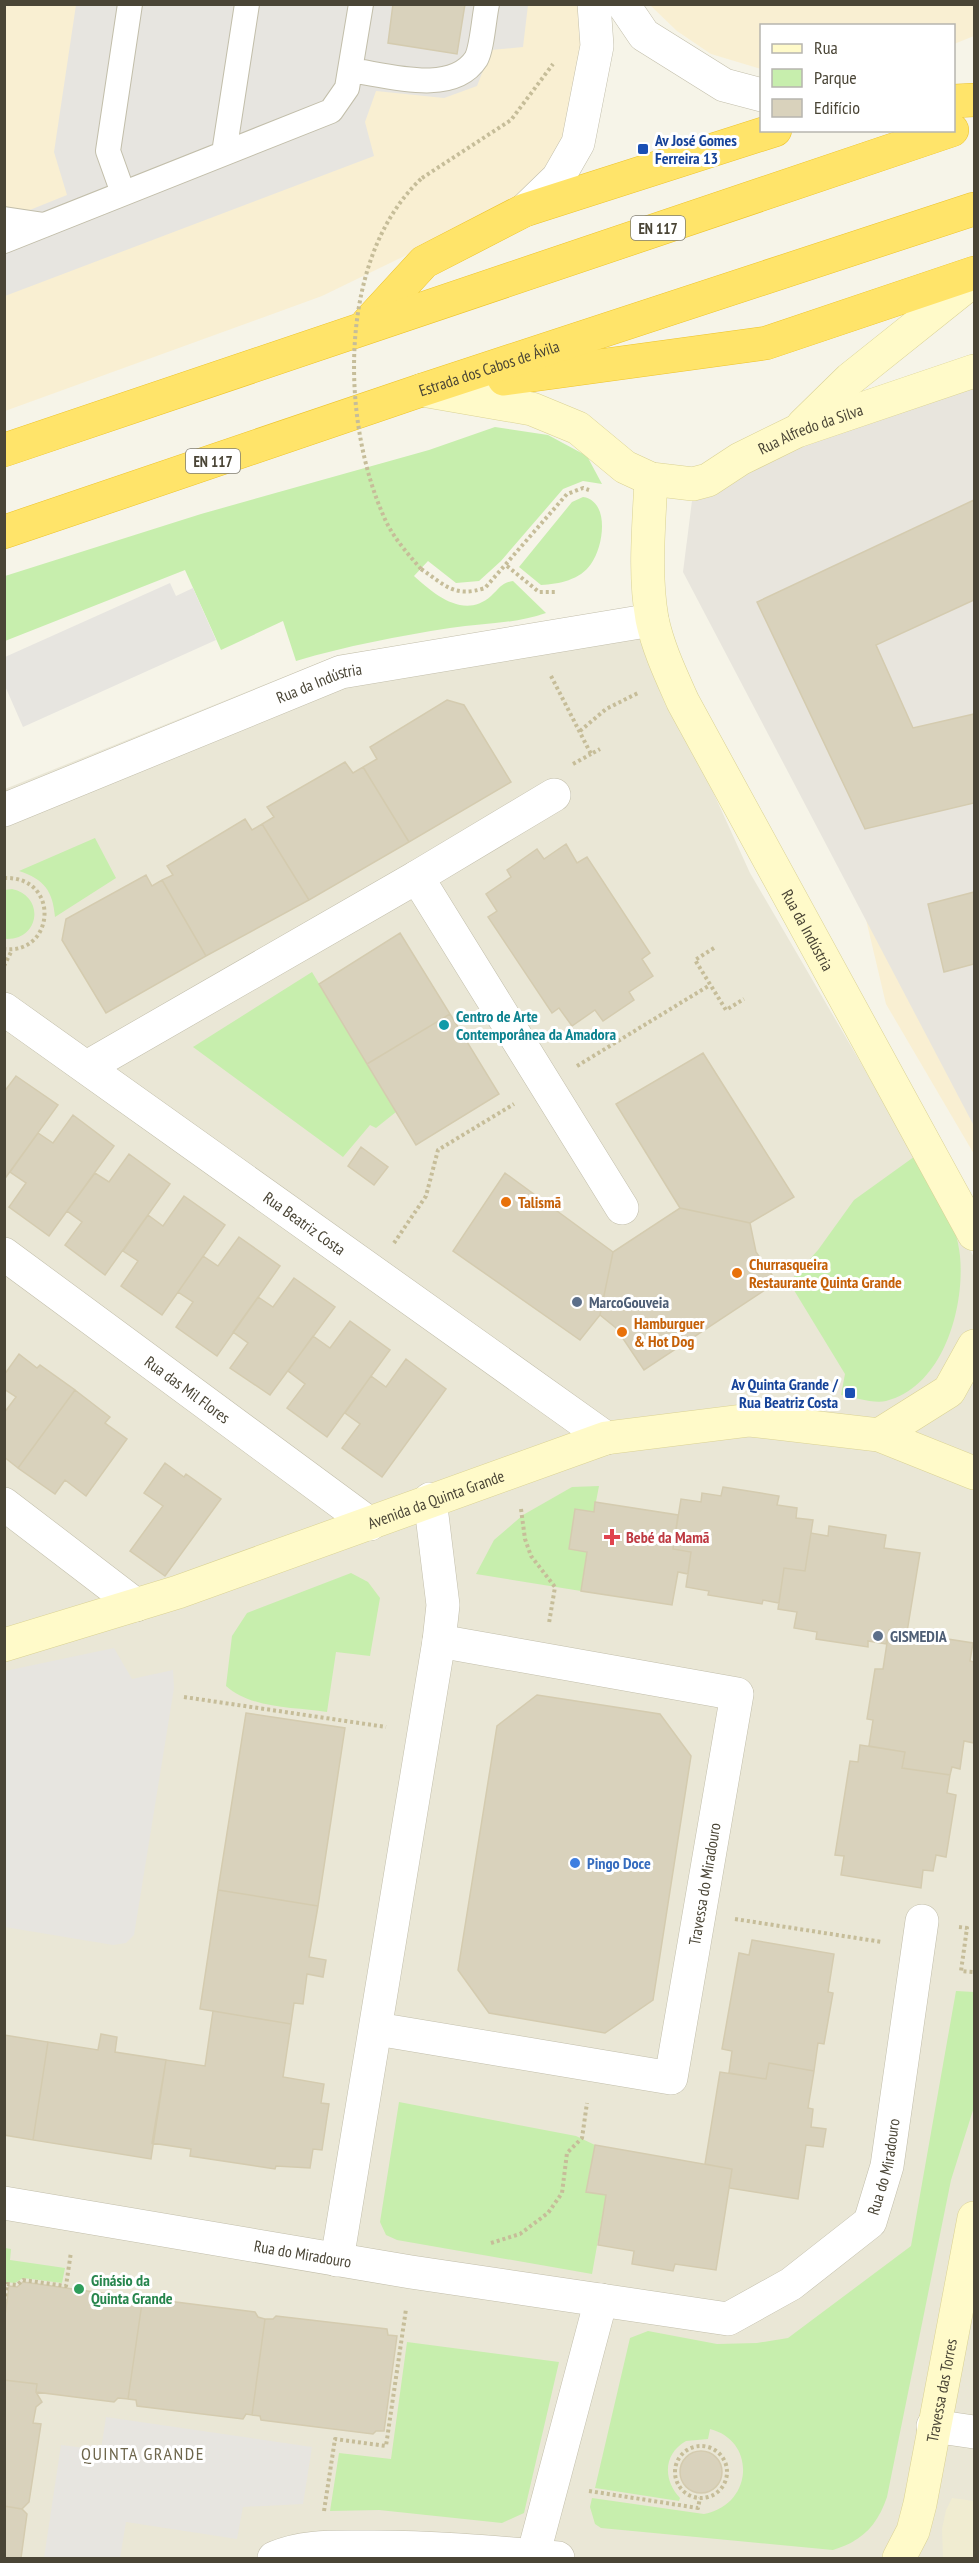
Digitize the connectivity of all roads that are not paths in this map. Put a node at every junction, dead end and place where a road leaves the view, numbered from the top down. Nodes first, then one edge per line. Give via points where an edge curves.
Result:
1 (130, 4) edge
2 (247, 4) edge
3 (361, 4) edge
4 (487, 4) edge
5 (594, 4) edge
6 (623, 4) edge
7 (350, 70) junction
8 (760, 94) edge
9 (975, 100) edge
10 (955, 101) edge
11 (975, 123) edge
12 (955, 129) edge
13 (769, 132) edge
14 (947, 132) edge
15 (224, 153) junction
16 (123, 193) junction
17 (975, 209) edge
18 (525, 210) junction
19 (4, 219) edge
20 (44, 225) junction
21 (4, 241) edge
22 (975, 273) edge
23 (975, 280) edge
24 (365, 327) junction
25 (975, 371) edge
26 (422, 390) junction
27 (797, 431) junction
28 (4, 450) edge
29 (651, 479) junction
30 (4, 532) edge
31 (652, 620) junction
32 (554, 795) dead end
33 (4, 810) edge
34 (417, 877) junction
35 (4, 1009) edge
36 (87, 1067) junction
37 (622, 1208) dead end
38 (975, 1234) edge
39 (4, 1254) edge
40 (975, 1346) edge
41 (879, 1435) junction
42 (606, 1438) junction
43 (975, 1473) edge
44 (430, 1499) junction
45 (4, 1504) edge
46 (370, 1524) junction
47 (136, 1605) junction
48 (439, 1641) junction
49 (4, 1645) edge
50 (920, 1934) road end
51 (376, 2030) junction
52 (4, 2203) edge
53 (975, 2218) edge
54 (337, 2260) junction
55 (602, 2300) junction
56 (933, 2426) junction
57 (975, 2432) edge
58 (545, 2557) edge
59 (274, 2559) edge
60 (899, 2559) edge

1 - 16 lane via 108,151
2 - 15 lane
3 - 7 lane
4 - 7 lane via 477,58 457,76 438,82
5 - 18 street via 597,46 578,143 558,178
6 - 8 street via 644,35 724,85
7 - 15 lane via 347,88 331,111
9 - 10 highway
11 - 12 highway, EN 117
13 - 18 highway
14 - 24 highway, EN 117
15 - 16 lane
16 - 20 lane
17 - 26 highway, Estrada dos Cabos de Ávila / EN 117
18 - 24 highway via 424,262
19 - 20 lane
20 - 21 lane
22 - 26 highway via 766,343
23 - 27 street via 850,379
24 - 28 highway, EN 117
25 - 27 street, Rua Alfredo da Silva
26 - 29 street via 532,409 578,428 626,466
26 - 30 highway, Estrada dos Cabos de Ávila / EN 117
27 - 29 street, Rua Alfredo da Silva via 708,480 693,484
29 - 31 street, Rua da Indústria via 647,567
31 - 33 street, Rua da Indústria via 341,672
31 - 38 street, Rua da Indústria via 683,702
32 - 34 street
34 - 36 street
34 - 37 street
35 - 36 street, Rua Beatriz Costa
36 - 42 street, Rua Beatriz Costa
39 - 46 street, Rua das Mil Flores
40 - 41 street via 949,1391
41 - 42 street, Avenida da Quinta Grande via 750,1420
41 - 43 street, Avenida da Quinta Grande
42 - 44 street, Avenida da Quinta Grande
44 - 46 street, Avenida da Quinta Grande
44 - 48 street via 443,1605
45 - 47 street
46 - 47 street, Avenida da Quinta Grande
47 - 49 street, Avenida da Quinta Grande
48 - 51 street
48 - 51 street, Travessa do Miradouro via 737,1694 671,2078
50 - 55 street, Rua do Miradouro via 887,2166 870,2222 791,2284 728,2319
51 - 54 street
52 - 54 street, Rua do Miradouro
53 - 56 street, Travessa das Torres
54 - 55 street, Rua do Miradouro
55 - 58 street via 552,2486
56 - 57 street
56 - 60 street, Travessa das Torres via 920,2504 913,2531
58 - 59 street via 423,2546 319,2547

